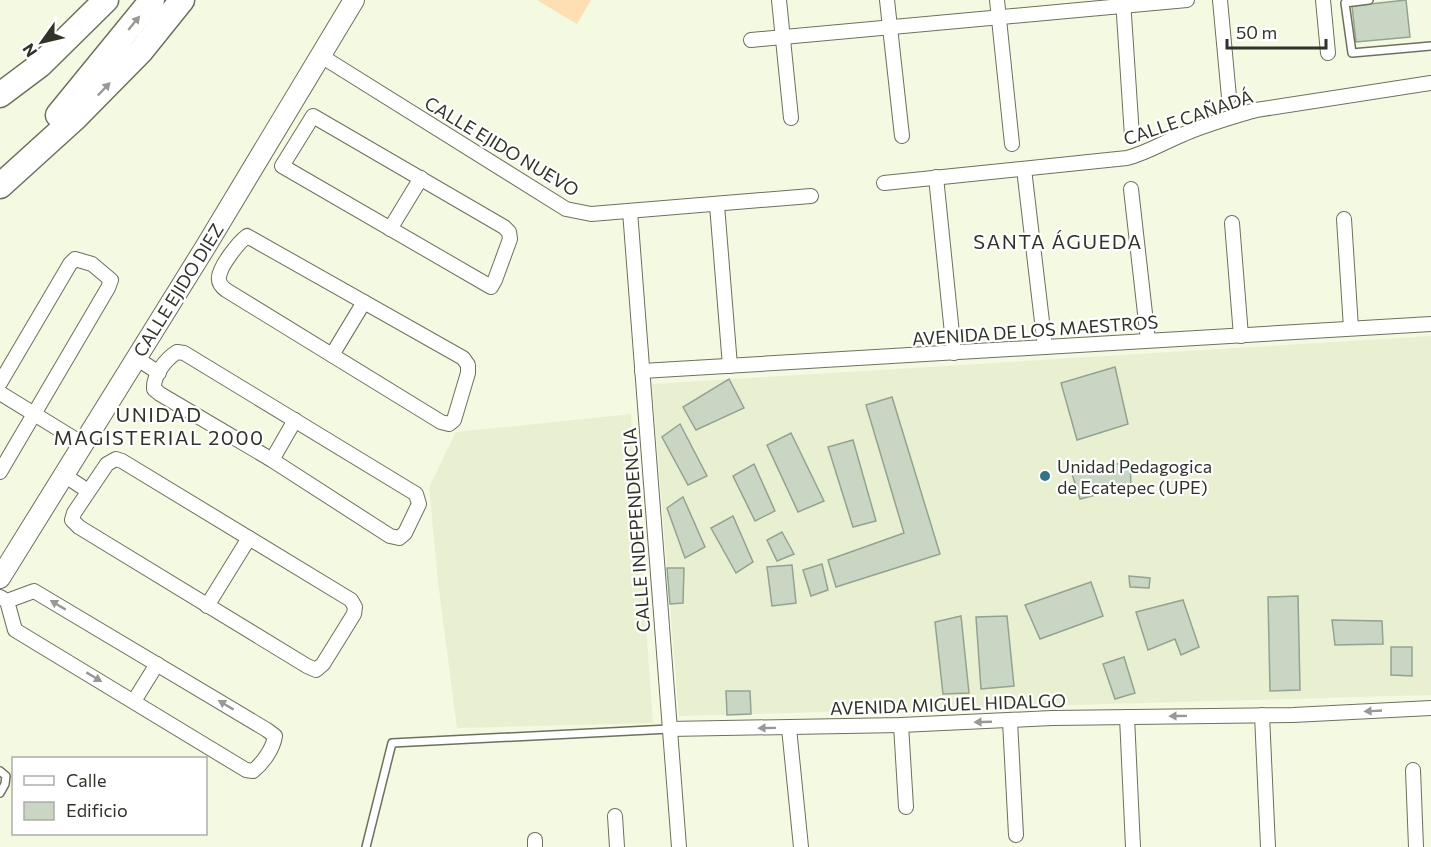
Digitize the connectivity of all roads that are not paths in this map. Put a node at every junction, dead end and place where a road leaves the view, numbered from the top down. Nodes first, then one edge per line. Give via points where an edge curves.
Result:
1 (106, 0) edge
2 (152, 0) edge
3 (182, 0) edge
4 (354, 0) edge
5 (779, 0) edge
6 (887, 0) edge
7 (997, 0) edge
8 (1187, 0) edge
9 (1220, 0) edge
10 (1323, 0) edge
11 (1369, 0) edge
12 (1123, 3) edge
13 (999, 19) junction
14 (890, 27) junction
15 (783, 37) junction
16 (751, 40) dead end
17 (1431, 46) edge
18 (1328, 53) dead end
19 (321, 56) junction
20 (1431, 83) edge
21 (0, 95) edge
22 (1229, 97) dead end
23 (791, 118) dead end
24 (276, 131) junction
25 (902, 136) dead end
26 (1132, 136) dead end
27 (295, 142) junction
28 (1012, 144) dead end
29 (1024, 169) junction
30 (936, 177) junction
31 (421, 178) junction
32 (0, 179) edge
33 (884, 183) dead end
34 (0, 186) edge
35 (1131, 189) dead end
36 (811, 196) dead end
37 (717, 205) junction
38 (630, 211) junction
39 (1344, 219) dead end
40 (1232, 223) dead end
41 (390, 229) junction
42 (206, 246) junction
43 (227, 260) junction
44 (364, 302) junction
45 (1431, 324) edge
46 (1351, 328) junction
47 (1241, 336) junction
48 (1148, 340) junction
49 (1044, 347) junction
50 (954, 353) junction
51 (332, 355) junction
52 (136, 358) junction
53 (730, 366) junction
54 (642, 371) junction
55 (159, 373) junction
56 (0, 383) edge
57 (0, 393) edge
58 (35, 414) junction
59 (295, 420) junction
60 (83, 444) junction
61 (272, 460) junction
62 (0, 472) edge
63 (64, 474) junction
64 (88, 491) junction
65 (249, 538) junction
66 (0, 578) edge
67 (4, 599) edge
68 (207, 606) junction
69 (157, 664) junction
70 (134, 701) junction
71 (1431, 708) edge
72 (1262, 715) junction
73 (1127, 717) junction
74 (1010, 721) junction
75 (901, 725) junction
76 (789, 728) junction
77 (669, 729) junction
78 (1413, 770) dead end
79 (0, 771) edge
80 (0, 793) edge
81 (906, 807) dead end
82 (615, 816) dead end
83 (1016, 836) dead end
84 (366, 847) edge
85 (618, 847) edge
86 (679, 847) edge
87 (801, 847) edge
88 (1133, 847) edge
89 (1268, 847) edge
90 (1416, 847) edge

1 - 21 highway via 40,65
32 -> 2 highway via 63,110
34 -> 3 highway via 141,51
4 - 19 main road, CALLE EJIDO DIEZ
5 - 15 street
6 - 14 street
7 - 13 street
8 - 12 street
9 - 22 street
10 - 18 street
11 - 17 lane via 1345,3 1352,53
12 - 13 street
12 - 26 street
13 - 14 street
13 - 28 street
14 - 15 street
14 - 25 street
15 - 16 street
15 - 23 street
19 - 24 main road, CALLE EJIDO DIEZ
19 - 38 street, CALLE EJIDO NUEVO via 566,209 591,214
20 - 29 street, CALLE CAÑADÁ via 1256,110 1185,133 1127,158
24 - 27 street
24 - 42 main road, CALLE EJIDO DIEZ
27 - 31 street via 313,116
27 - 41 street via 282,166
29 - 30 street, CALLE CAÑADÁ
29 - 49 street
30 - 33 street, CALLE CAÑADÁ
30 - 50 street
31 - 41 street
31 - 41 street via 509,232 510,239 491,287
35 - 48 street
36 - 37 street, CALLE EJIDO NUEVO
37 - 38 street, CALLE EJIDO NUEVO
37 - 53 street
38 - 54 street, CALLE INDEPENDENCIA
39 - 46 street
40 - 47 street
42 - 43 street
42 - 52 main road, CALLE EJIDO DIEZ
43 - 44 street via 247,236
43 - 51 street via 218,277 226,291
44 - 51 street
44 - 51 street via 463,358 468,373 454,420 449,424 441,422
45 - 46 street, AVENIDA DE LOS MAESTROS
46 - 47 street, AVENIDA DE LOS MAESTROS
47 - 48 street, AVENIDA DE LOS MAESTROS
48 - 49 street, AVENIDA DE LOS MAESTROS
49 - 50 street, AVENIDA DE LOS MAESTROS
50 - 53 street, AVENIDA DE LOS MAESTROS
52 - 55 street
52 - 60 main road, CALLE EJIDO DIEZ
53 - 54 street, AVENIDA DE LOS MAESTROS
54 - 77 street, CALLE INDEPENDENCIA
55 - 59 street via 170,357 184,353
55 - 61 street via 154,389 160,394
56 - 58 street via 70,264 75,260 92,264 111,280
57 - 58 street
58 - 60 street
58 - 62 street
59 - 61 street
59 - 61 street via 416,494 419,504 405,532 399,538 390,536
60 - 63 main road, CALLE EJIDO DIEZ
63 - 64 street
63 - 66 main road, CALLE EJIDO DIEZ
64 - 65 street via 107,464 116,459
64 - 68 street via 72,520
65 - 68 street
65 - 68 street via 351,600 354,614 316,670
69 -> 67 street via 34,591
67 -> 70 street via 15,630
69 - 70 street
70 -> 69 street via 246,770 253,771 259,766 274,743 276,736
71 -> 72 street, AVENIDA MIGUEL HIDALGO
72 -> 73 street, AVENIDA MIGUEL HIDALGO
72 - 89 street
73 - 74 street, AVENIDA MIGUEL HIDALGO
73 - 88 street
74 -> 75 street, AVENIDA MIGUEL HIDALGO
74 - 83 street
75 - 76 street, AVENIDA MIGUEL HIDALGO
75 - 81 street
76 -> 77 street, AVENIDA MIGUEL HIDALGO
76 - 87 street
77 - 84 lane, AVENIDA MIGUEL HIDALGO via 392,743
77 - 86 street, CALLE INDEPENDENCIA
78 - 90 street
79 - 80 lane via 6,776
82 - 85 street

